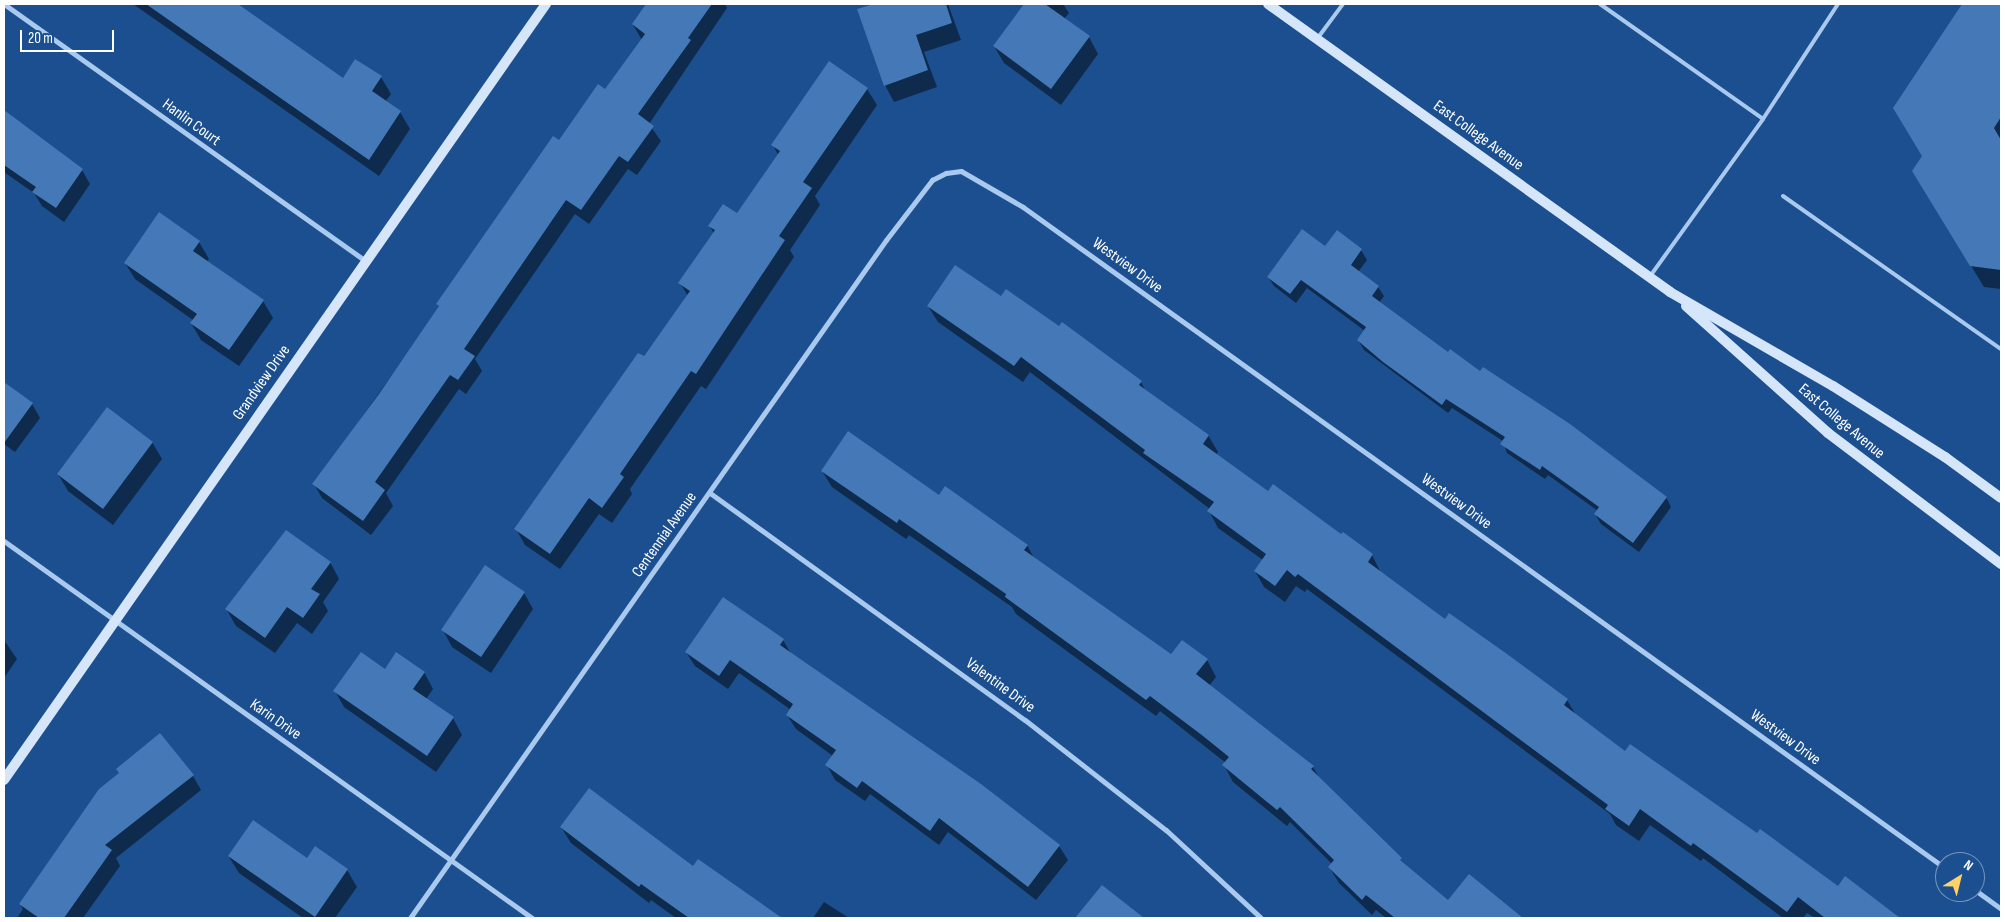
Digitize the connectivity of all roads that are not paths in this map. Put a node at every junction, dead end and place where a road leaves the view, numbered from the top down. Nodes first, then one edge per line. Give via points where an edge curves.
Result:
1 (4, 4) edge
2 (546, 4) edge
3 (1268, 4) edge
4 (1343, 4) edge
5 (1600, 4) edge
6 (1838, 4) edge
7 (1317, 39) junction
8 (1763, 119) junction
9 (946, 173) joint
10 (1784, 196) dead end
11 (365, 262) junction
12 (1649, 278) junction
13 (1670, 292) junction
14 (2001, 348) edge
15 (710, 493) junction
16 (2001, 498) edge
17 (4, 541) edge
18 (2001, 564) edge
19 (114, 622) junction
20 (4, 780) edge
21 (450, 860) junction
22 (1935, 861) edge
23 (1985, 897) edge
24 (2001, 909) edge
25 (410, 918) edge
26 (532, 918) edge
27 (1260, 918) edge

1 - 11 street, Hanlin Court
2 - 11 main road, Grandview Drive
3 - 7 main road, East College Avenue
4 - 7 lane
5 - 8 lane
6 - 8 lane
7 - 12 main road, East College Avenue
8 - 12 lane
9 - 15 street, Centennial Avenue via 932,180 886,240
9 - 22 street, Westview Drive via 961,171 1023,207
10 - 14 lane
11 - 19 main road, Grandview Drive
12 - 13 main road, East College Avenue
13 - 16 main road, East College Avenue via 1833,386 1945,457
13 - 18 main road, East College Avenue via 1828,434
15 - 21 street, Centennial Avenue
15 - 27 street, Valentine Drive via 1025,720 1166,830
17 - 19 street, Karin Drive
19 - 20 main road, Grandview Drive
19 - 21 street, Karin Drive
21 - 25 street, Centennial Avenue
21 - 26 street, Karin Drive
23 - 24 street

